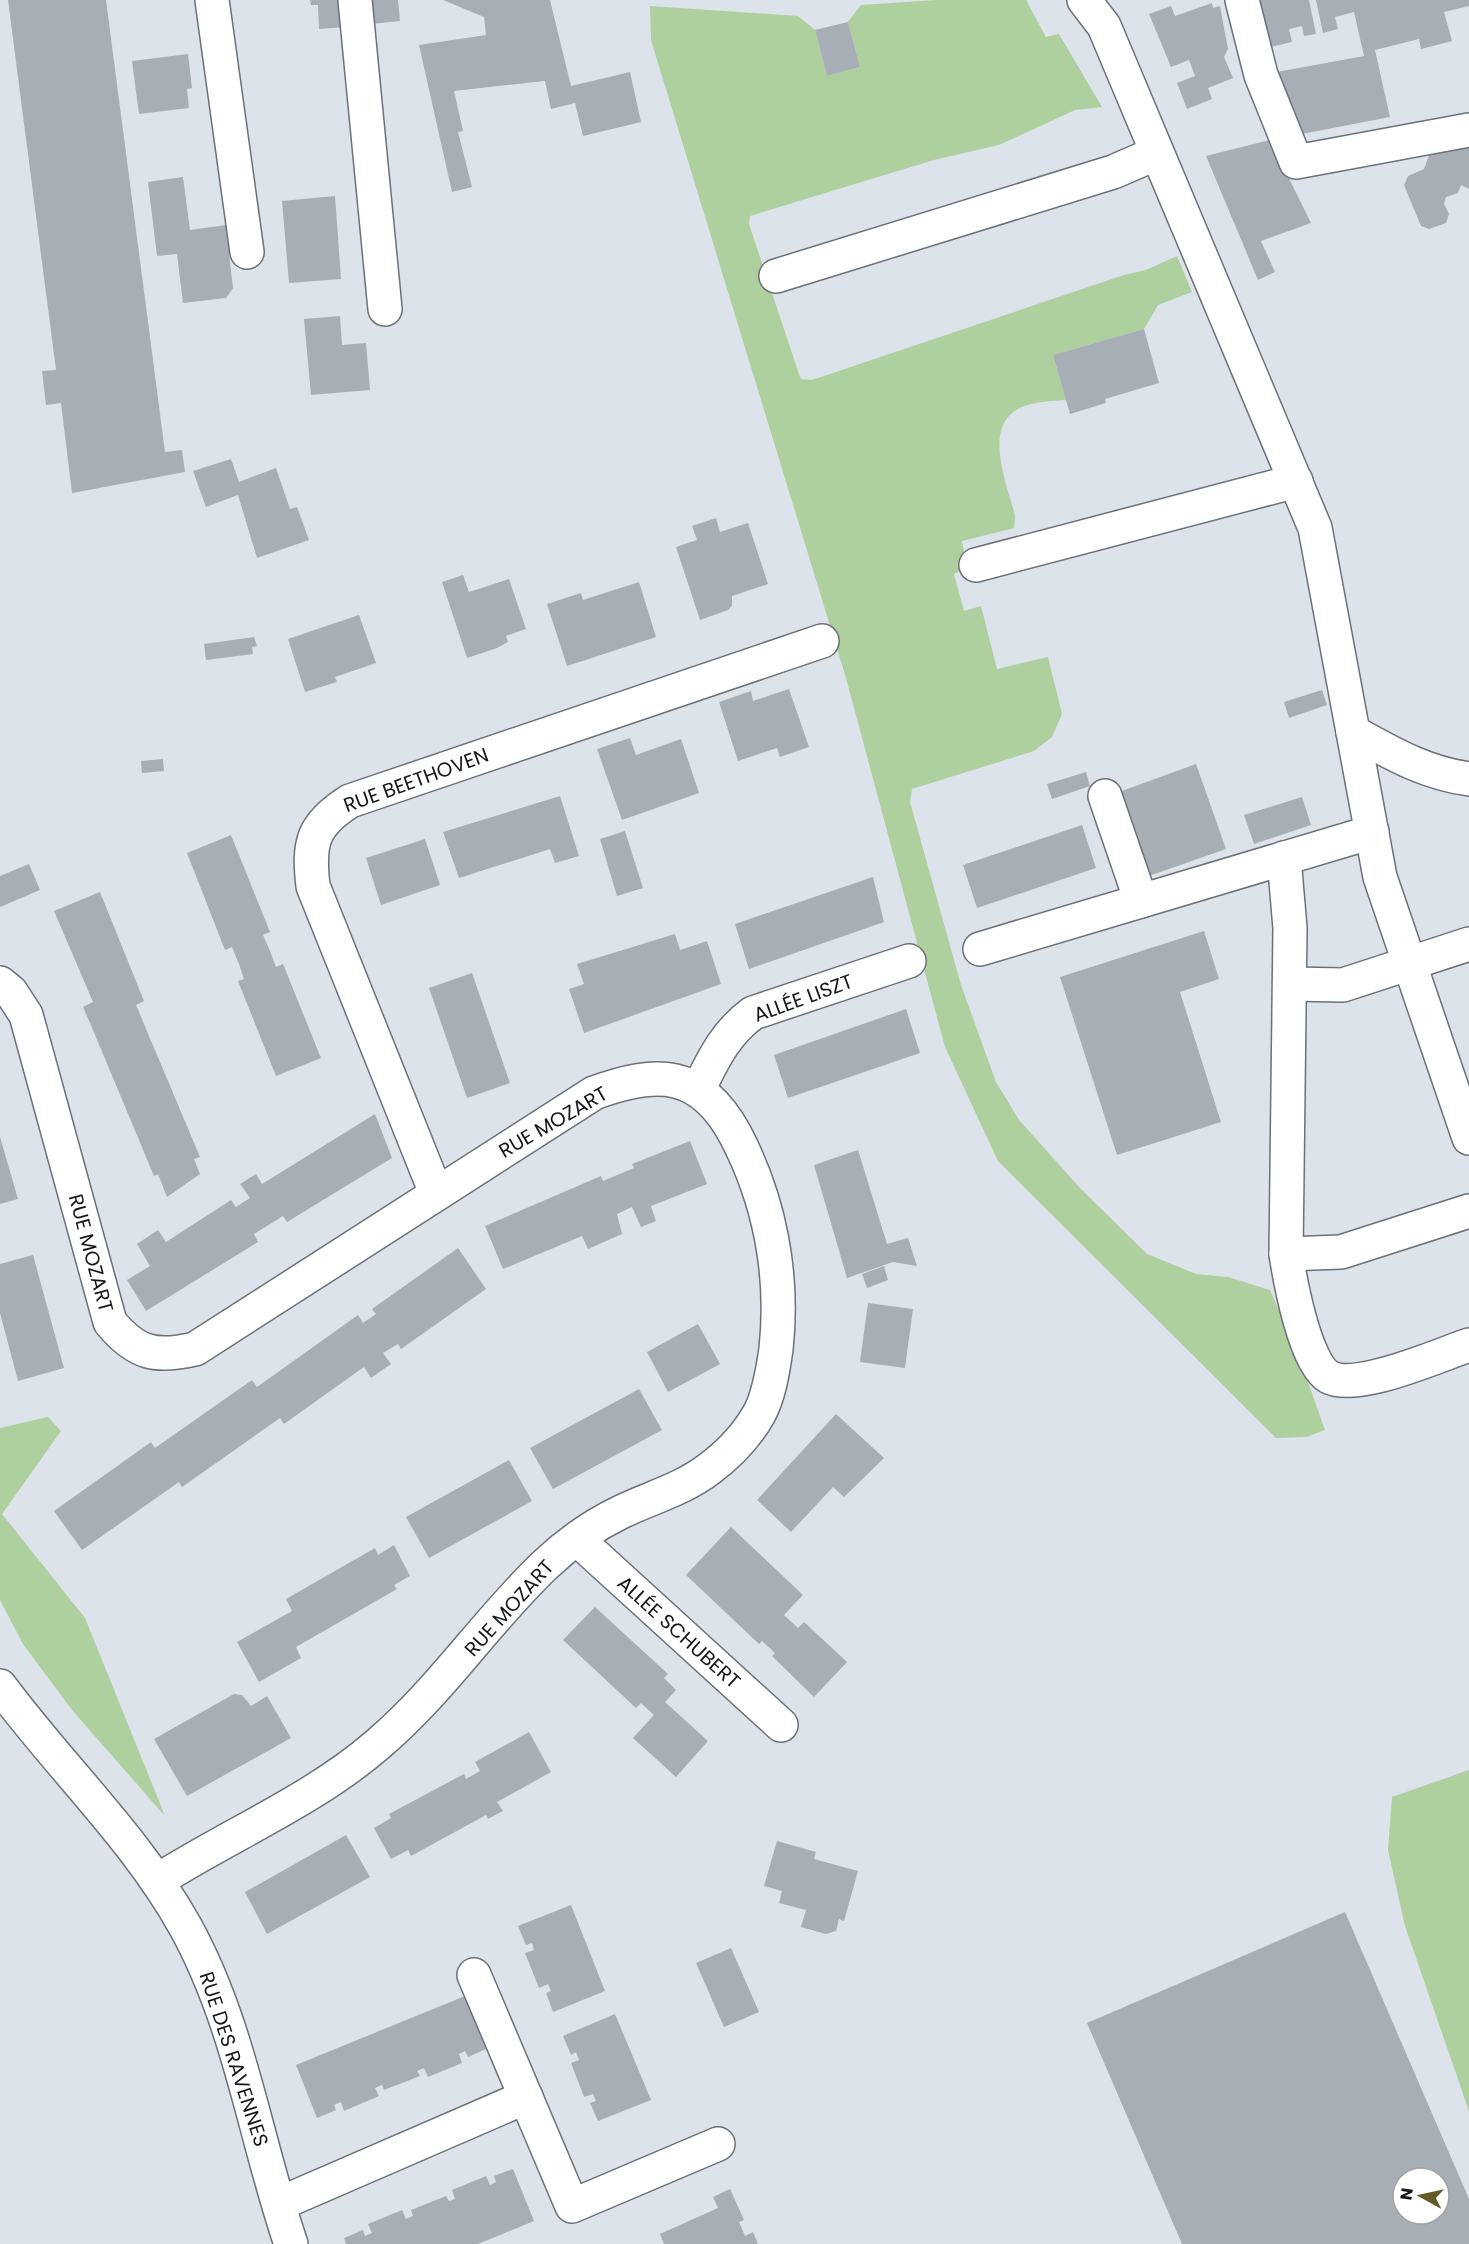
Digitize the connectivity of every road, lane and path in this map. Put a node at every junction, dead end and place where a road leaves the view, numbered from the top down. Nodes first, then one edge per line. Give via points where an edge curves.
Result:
1 (212, 0) edge
2 (355, 0) edge
3 (1084, 0) edge
4 (1242, 0) edge
5 (1469, 130) edge
6 (1145, 157) junction
7 (247, 252) dead end
8 (776, 276) dead end
9 (385, 309) dead end
10 (1296, 481) junction
11 (976, 565) dead end
12 (822, 641) dead end
13 (1353, 732) junction
14 (1469, 779) edge
15 (1105, 796) dead end
16 (1372, 832) junction
17 (1284, 858) junction
18 (1141, 901) junction
19 (1469, 944) edge
20 (980, 949) dead end
21 (909, 961) dead end
22 (1410, 965) junction
23 (0, 983) edge
24 (1290, 984) junction
25 (698, 1090) junction
26 (1469, 1138) edge
27 (436, 1192) junction
28 (1469, 1211) edge
29 (1286, 1254) junction
30 (1469, 1345) edge
31 (577, 1539) junction
32 (0, 1686) edge
33 (781, 1725) dead end
34 (157, 1881) junction
35 (474, 1975) dead end
36 (526, 2097) junction
37 (718, 2144) dead end
38 (279, 2204) junction
39 (291, 2244) edge

1 - 7 street
2 - 9 street
3 - 6 street via 1104,26
4 - 5 street via 1261,75 1296,162
6 - 8 street via 1113,172
6 - 10 street via 1249,368
10 - 11 street
10 - 13 street via 1315,528
12 - 27 street, RUE BEETHOVEN via 350,801 330,814 317,830 310,857 313,886
13 - 14 street via 1417,767
13 - 16 street
15 - 18 street
16 - 17 street
16 - 22 street via 1380,877
17 - 18 street
17 - 24 street
18 - 20 street
19 - 22 street
21 - 25 street, ALLÉE LISZT via 753,1013 721,1044
22 - 24 street via 1343,985
22 - 26 street
23 - 27 street, RUE MOZART via 26,1015 110,1322 124,1339 145,1352 170,1355 195,1349
24 - 29 street
25 - 27 street, RUE MOZART via 656,1077 627,1081 594,1093
25 - 31 street, RUE MOZART via 724,1114 758,1186 778,1272 779,1322 773,1370 760,1413 739,1442 711,1467 688,1483 613,1516
28 - 29 street via 1341,1252
29 - 30 street via 1293,1297 1315,1363 1329,1377 1374,1378
31 - 33 street, ALLÉE SCHUBERT
31 - 34 street, RUE MOZART via 546,1564 461,1661 378,1744 345,1771
32 - 34 street, RUE DES RAVENNES
34 - 38 street, RUE DES RAVENNES via 185,1926 217,1994
35 - 36 street
36 - 37 street via 572,2206
36 - 38 street
38 - 39 street, RUE DES RAVENNES

